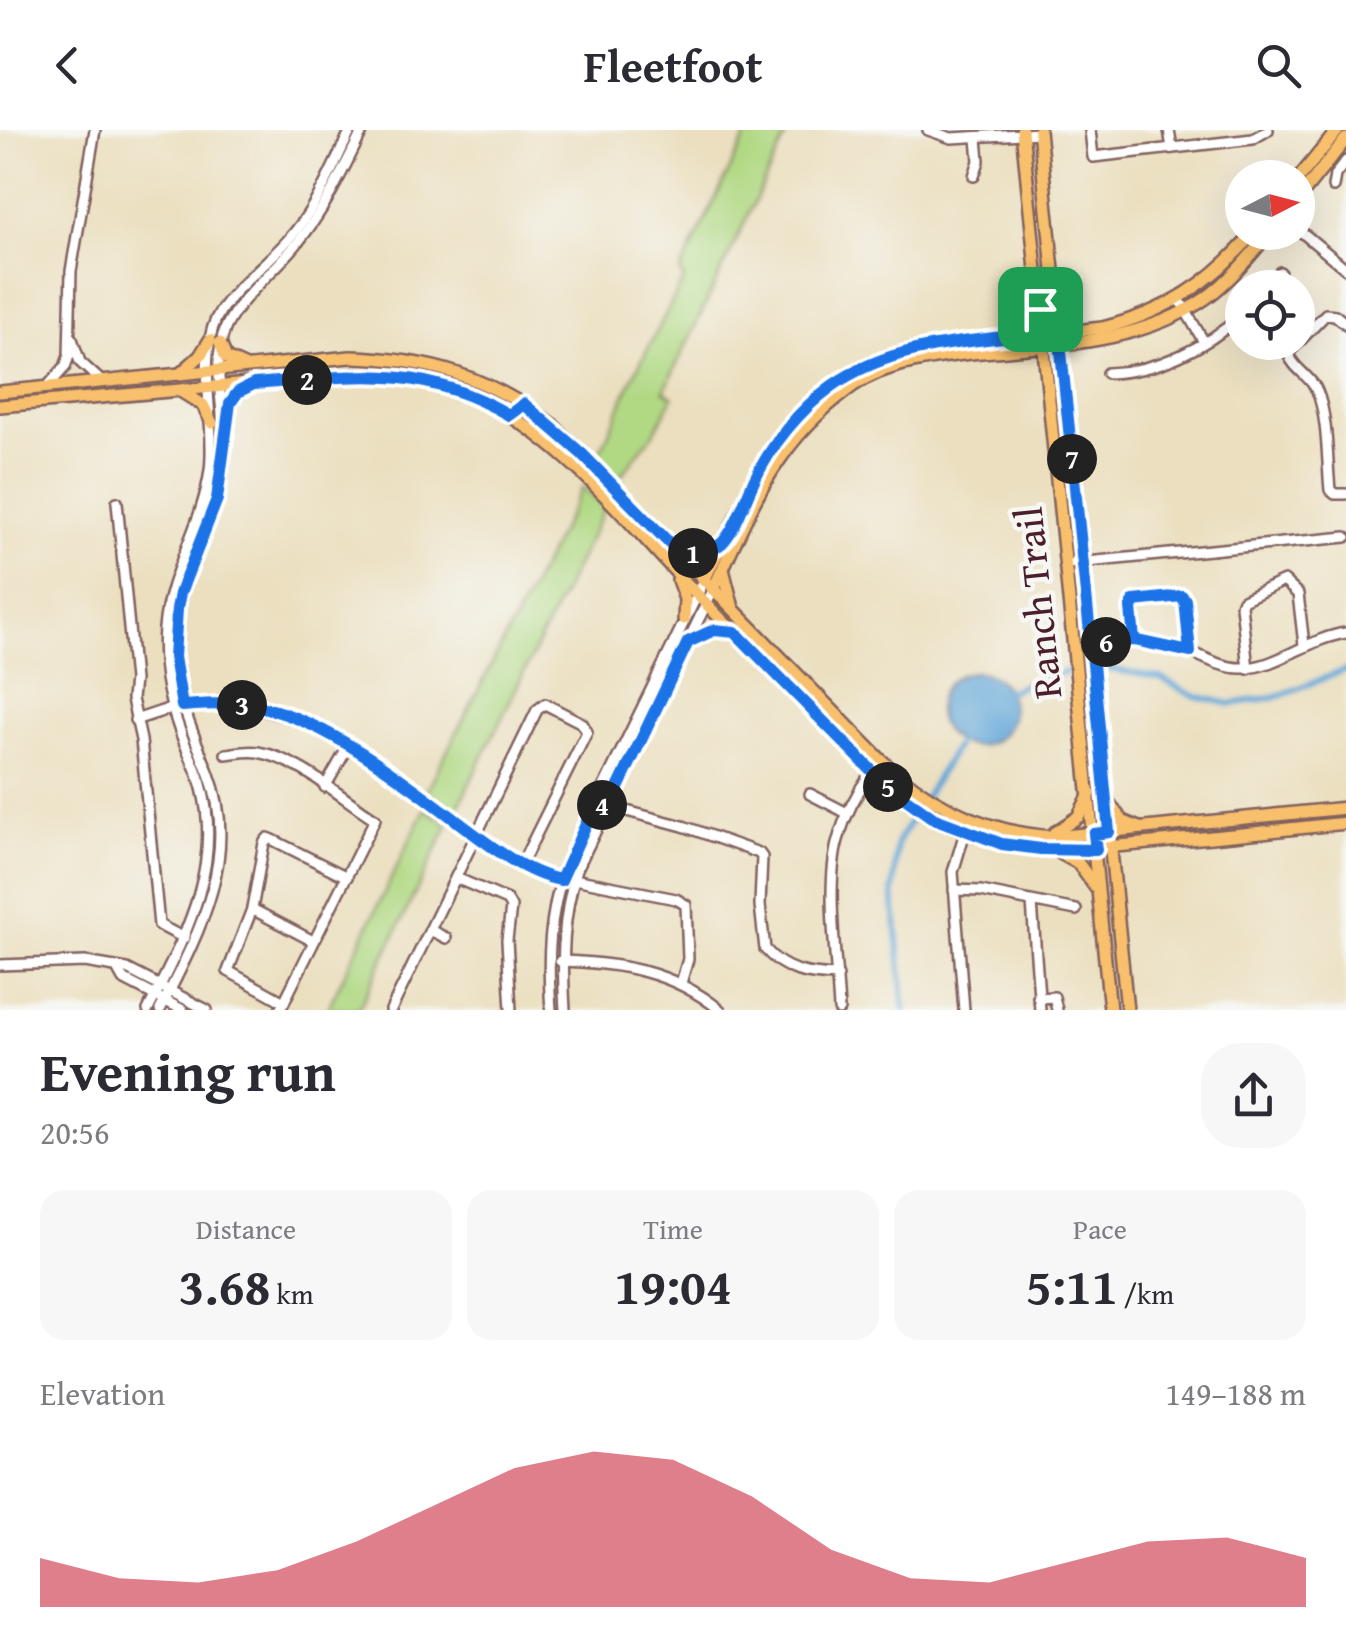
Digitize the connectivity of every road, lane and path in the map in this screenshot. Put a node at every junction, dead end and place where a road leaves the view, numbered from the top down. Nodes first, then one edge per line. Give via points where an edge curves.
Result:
1 (95, 130) edge
2 (351, 130) edge
3 (363, 130) edge
4 (928, 130) edge
5 (1090, 130) edge
6 (1170, 130) edge
7 (1268, 130) edge
8 (1338, 130) edge
9 (1039, 131) edge
10 (1023, 133) edge
11 (977, 138) junction
12 (1346, 139) edge
13 (1172, 148) junction
14 (1314, 160) edge
15 (1346, 162) edge
16 (974, 176) dead end
17 (1315, 178) edge
18 (1333, 187) dead end
19 (327, 190) junction
20 (1032, 224) junction
21 (1315, 243) edge
22 (1238, 250) edge
23 (1254, 250) edge
24 (1346, 269) edge
25 (1054, 274) junction
26 (1182, 305) junction
27 (1040, 309) junction
28 (1346, 324) edge
29 (1225, 327) edge
30 (70, 332) junction
31 (1060, 338) junction
32 (1044, 340) junction
33 (1023, 341) junction
34 (215, 342) junction
35 (1204, 342) junction
36 (253, 368) junction
37 (215, 372) junction
38 (1047, 373) junction
39 (1106, 373) dead end
40 (178, 375) junction
41 (105, 383) junction
42 (254, 384) junction
43 (215, 387) junction
44 (46, 389) junction
45 (178, 390) junction
46 (0, 392) edge
47 (518, 401) junction
48 (0, 406) edge
49 (509, 415) junction
50 (212, 423) junction
51 (224, 430) junction
52 (785, 442) junction
53 (1346, 494) edge
54 (117, 502) dead end
55 (1346, 537) edge
56 (724, 542) junction
57 (192, 548) junction
58 (678, 552) junction
59 (1082, 563) junction
60 (1066, 564) junction
61 (724, 569) junction
62 (674, 571) junction
63 (708, 586) junction
64 (697, 594) junction
65 (708, 605) junction
66 (734, 612) junction
67 (684, 619) junction
68 (735, 632) junction
69 (1346, 633) edge
70 (1134, 640) junction
71 (688, 642) junction
72 (1091, 643) junction
73 (1304, 645) junction
74 (1190, 652) junction
75 (1248, 668) junction
76 (816, 694) junction
77 (1097, 702) junction
78 (1080, 703) junction
79 (805, 704) junction
80 (177, 708) junction
81 (639, 710) junction
82 (651, 716) junction
83 (136, 720) junction
84 (348, 747) junction
85 (226, 754) dead end
86 (872, 771) junction
87 (326, 787) junction
88 (1106, 792) junction
89 (810, 794) dead end
90 (1090, 794) junction
91 (596, 802) junction
92 (609, 807) junction
93 (1346, 808) edge
94 (847, 813) junction
95 (1346, 824) edge
96 (1143, 829) junction
97 (964, 832) junction
98 (1109, 832) junction
99 (474, 834) junction
100 (1094, 834) junction
101 (1042, 843) junction
102 (1141, 844) junction
103 (1112, 848) junction
104 (1096, 850) junction
105 (213, 860) junction
106 (522, 864) junction
107 (347, 878) junction
108 (456, 878) junction
109 (574, 879) junction
110 (561, 880) junction
111 (1114, 882) junction
112 (954, 890) junction
113 (1100, 896) junction
114 (1032, 903) junction
115 (252, 908) junction
116 (1076, 910) dead end
117 (430, 930) junction
118 (184, 938) junction
119 (446, 938) dead end
120 (313, 941) junction
121 (548, 961) junction
122 (562, 961) junction
123 (0, 964) edge
124 (1123, 975) junction
125 (838, 976) junction
126 (1107, 976) junction
127 (681, 983) junction
128 (162, 996) edge
129 (1038, 998) junction
130 (282, 1006) edge
131 (148, 1010) edge
132 (183, 1010) edge
133 (207, 1010) edge
134 (391, 1010) edge
135 (512, 1010) edge
136 (551, 1010) edge
137 (565, 1010) edge
138 (720, 1010) edge
139 (839, 1010) edge
140 (964, 1010) edge
141 (1040, 1010) edge
142 (1057, 1010) edge
143 (1110, 1010) edge
144 (1126, 1010) edge

1 - 30 street via 71,271
2 - 19 street
3 - 19 street
4 - 11 street
5 - 13 street via 1093,157
6 - 13 street
7 - 13 street via 1253,138
8 - 14 main road
9 - 10 street
9 - 25 main road, Ranch Trail
10 - 11 street
10 - 20 main road, Ranch Trail
11 - 16 street
12 - 17 main road
15 - 18 street
19 - 34 street via 222,309
20 - 25 main road via 1045,240
20 - 27 main road, Ranch Trail
21 - 24 street
22 - 26 main road
23 - 26 main road via 1229,278
25 - 31 main road, Ranch Trail
26 - 31 main road
26 - 35 street
27 - 32 main road, Ranch Trail
27 - 33 main road
28 - 53 street via 1326,314 1288,353 1320,399 1330,490
29 - 35 street
30 - 41 street via 80,362
30 - 44 street via 65,367
31 - 32 main road
31 - 59 main road, Ranch Trail
32 - 33 main road
32 - 38 main road, Ranch Trail
33 - 38 main road
33 - 52 main road via 940,345 897,361 849,388
34 - 36 main road via 226,358
34 - 37 street
34 - 40 main road
35 - 39 street via 1159,365
36 - 37 main road
36 - 47 main road via 386,358 450,369
37 - 40 main road
37 - 43 street
38 - 60 main road, Ranch Trail
40 - 41 main road
41 - 44 main road
42 - 43 main road
42 - 49 main road via 405,376 457,389
42 - 51 main road via 230,403
43 - 45 main road
43 - 50 street
43 - 51 street
44 - 46 main road
45 - 48 main road
45 - 50 main road via 203,404
47 - 49 main road
47 - 58 main road via 582,454
49 - 62 main road via 568,461
50 - 57 street via 204,510
51 - 57 street via 217,499
52 - 56 main road via 759,470
52 - 61 main road
54 - 83 street
55 - 59 street
56 - 58 main road via 700,553
56 - 63 main road
57 - 80 street via 174,639
58 - 63 main road
59 - 60 street
59 - 72 main road, Ranch Trail
60 - 78 main road, Ranch Trail
61 - 63 main road
61 - 66 main road
62 - 64 main road
62 - 67 main road
63 - 64 street
63 - 65 street
63 - 66 main road
64 - 65 main road
64 - 67 street
65 - 68 main road
65 - 71 street
66 - 76 main road
67 - 81 street
68 - 71 main road via 714,630
68 - 79 main road
69 - 73 street
70 - 72 street
70 - 74 street
70 - 74 street via 1134,601 1182,596
71 - 82 street
72 - 77 main road, Ranch Trail
73 - 75 street
73 - 75 street via 1298,594 1284,581 1275,583 1241,605
74 - 75 street
76 - 79 main road
76 - 101 main road via 907,784 940,805
77 - 78 main road
77 - 88 main road, Ranch Trail
78 - 90 main road, Ranch Trail
79 - 86 main road
80 - 83 street
80 - 84 street via 261,707
80 - 105 street via 212,783
81 - 82 street
81 - 91 street
82 - 92 street
83 - 118 street via 159,925
84 - 87 street
84 - 99 street
85 - 87 street via 256,751
86 - 94 street
86 - 97 main road via 897,795
87 - 107 street via 375,819
88 - 96 main road via 1115,816
88 - 98 main road, Ranch Trail
89 - 94 street
90 - 100 main road, Ranch Trail
90 - 101 main road via 1078,817
91 - 92 street
91 - 110 street
92 - 109 street
92 - 125 street via 758,853 765,949 790,970
93 - 96 main road
94 - 125 street via 834,869
95 - 102 main road
96 - 98 main road
97 - 101 main road via 1002,844
97 - 112 street
98 - 100 main road
98 - 103 main road, Ranch Trail
99 - 106 street
99 - 106 street via 539,707 548,705 582,723 587,732
99 - 108 street
100 - 101 main road
100 - 104 main road, Ranch Trail
101 - 104 main road
101 - 113 main road via 1078,863
102 - 103 main road
102 - 111 main road via 1118,859
103 - 104 main road
103 - 111 main road, Ranch Trail
104 - 113 main road, Ranch Trail
105 - 118 street
105 - 128 street via 208,908
106 - 110 street
107 - 115 street via 268,838
107 - 120 street
108 - 117 street
108 - 135 street via 511,906
109 - 122 street
109 - 127 street via 686,905 688,959
110 - 121 street
111 - 124 main road, Ranch Trail
112 - 114 street
112 - 140 street
113 - 126 main road, Ranch Trail
114 - 116 street
114 - 129 street
115 - 120 street
115 - 130 street via 228,971
117 - 119 street
117 - 134 street
118 - 128 street
120 - 130 street
121 - 122 street
121 - 136 street
122 - 127 street via 608,962
122 - 137 street
123 - 128 street via 85,962 126,969
124 - 126 main road
124 - 144 main road, Ranch Trail
125 - 139 street
126 - 143 main road, Ranch Trail
127 - 138 street
128 - 131 street
128 - 132 street
128 - 133 street
129 - 141 street
129 - 142 street via 1054,997

